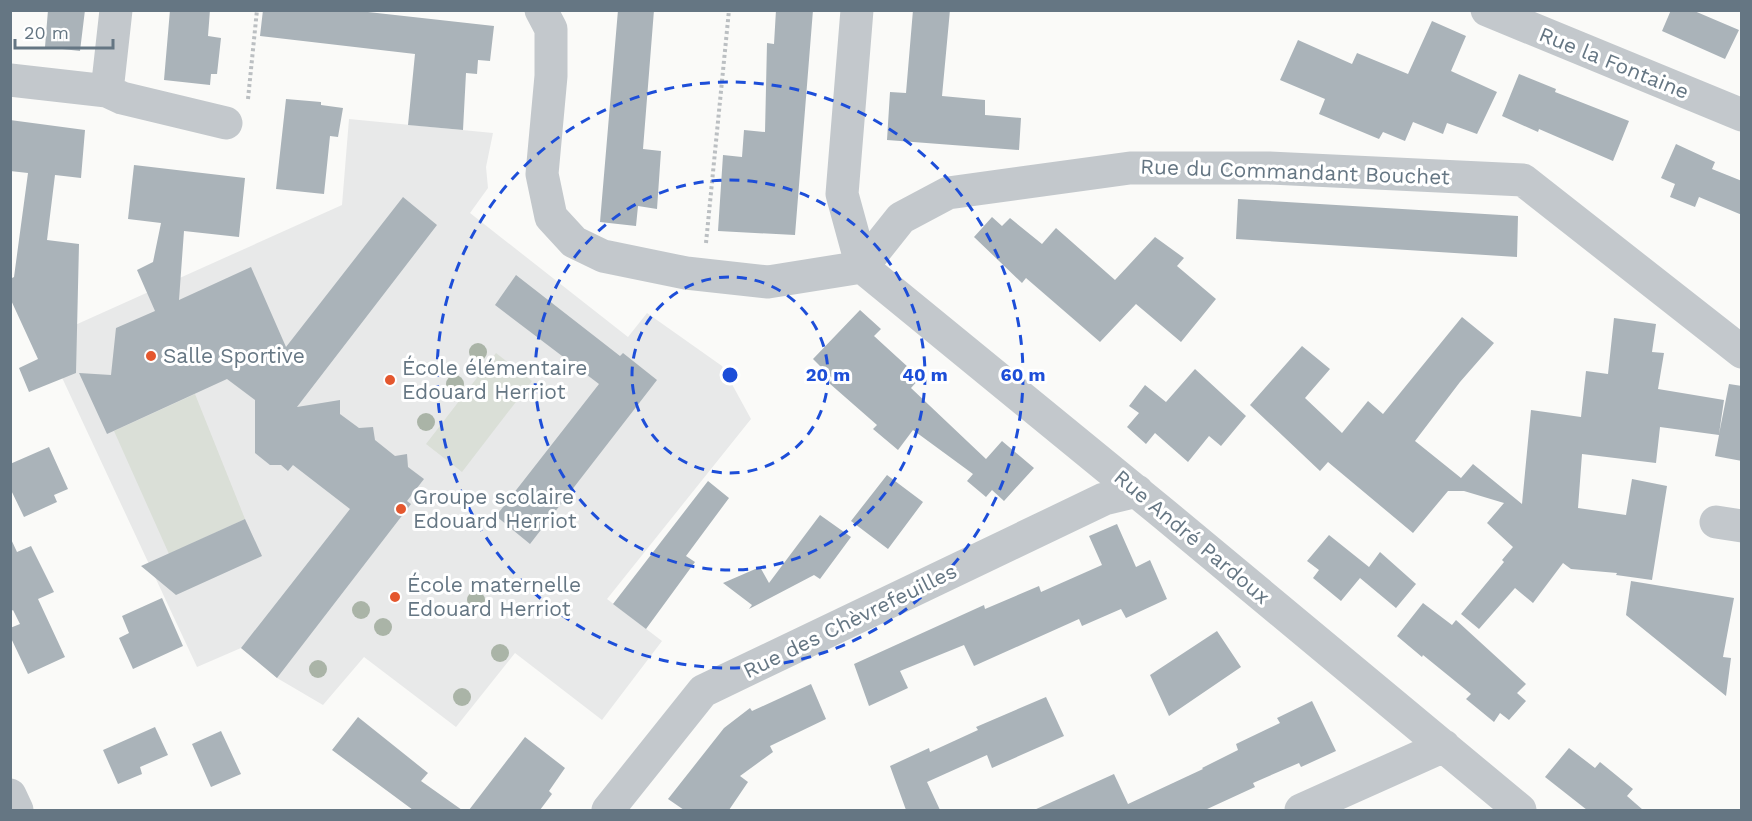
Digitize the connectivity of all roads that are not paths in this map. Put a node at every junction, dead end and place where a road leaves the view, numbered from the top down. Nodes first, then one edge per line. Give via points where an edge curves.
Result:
1 (116, 10) edge
2 (541, 10) edge
3 (857, 10) edge
4 (1487, 10) edge
5 (10, 80) edge
6 (107, 91) junction
7 (1742, 116) edge
8 (226, 123) road end
9 (862, 267) junction
10 (1742, 352) edge
11 (1137, 491) junction
12 (1444, 747) junction
13 (10, 795) edge
14 (17, 810) edge
15 (608, 810) edge
16 (1301, 810) edge
17 (1520, 810) edge

1 - 6 street
2 - 9 street via 551,29 542,174 551,217 574,242 603,256 703,275 768,282
3 - 9 street via 842,194
4 - 7 street, Rue la Fontaine
5 - 6 street
6 - 8 street
9 - 10 street, Rue du Commandant Bouchet via 901,218 948,193 1130,168 1269,168 1523,180
9 - 11 street, Rue André Pardoux
11 - 12 street, Rue André Pardoux
11 - 15 street, Rue des Chèvrefeuilles via 1104,499 703,691
12 - 16 street
12 - 17 street, Rue André Pardoux
13 - 14 street

